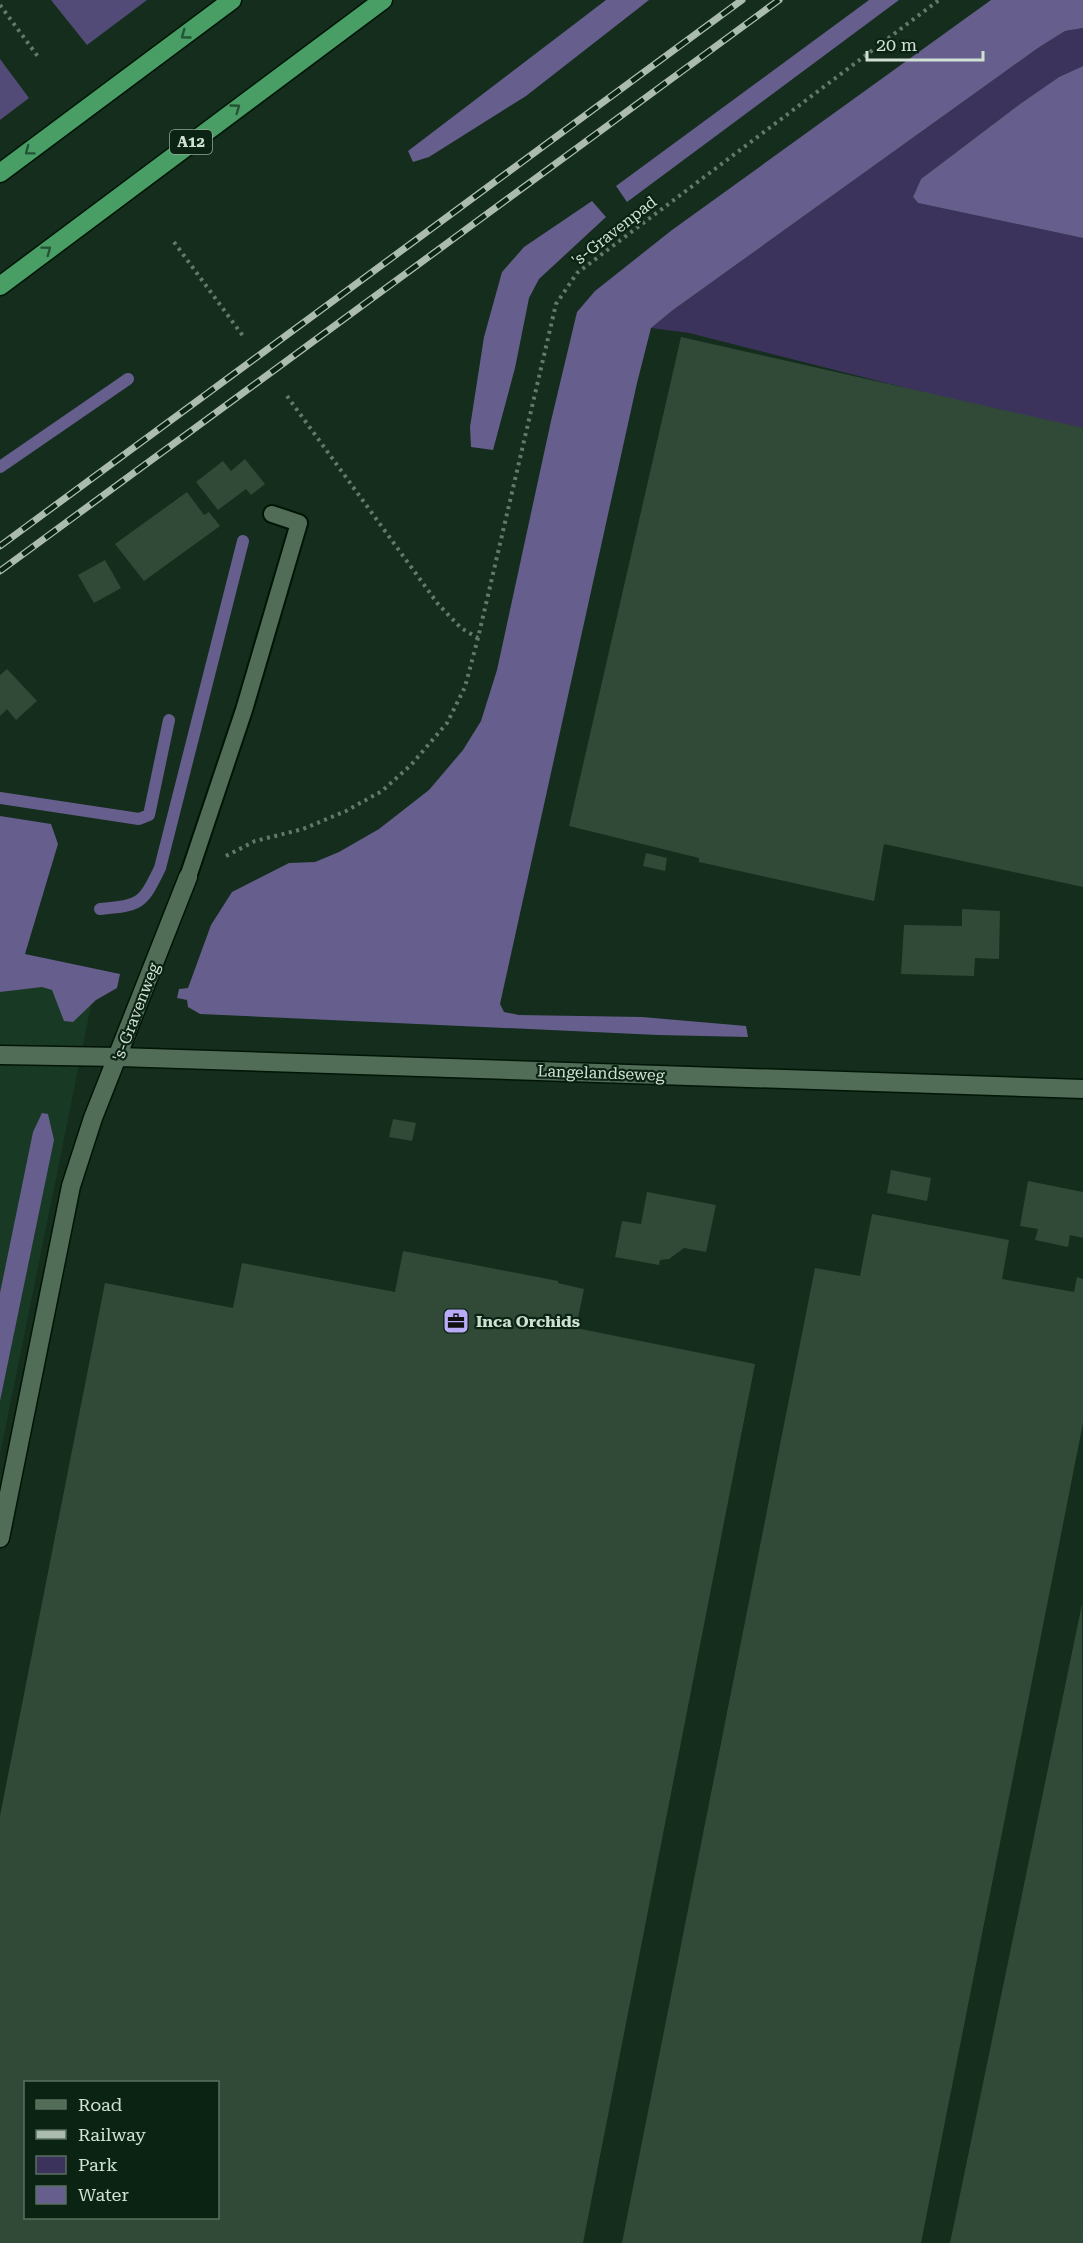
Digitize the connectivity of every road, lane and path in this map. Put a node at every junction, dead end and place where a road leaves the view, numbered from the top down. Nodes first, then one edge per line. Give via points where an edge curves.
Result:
1 (232, 0) edge
2 (383, 0) edge
3 (939, 0) edge
4 (0, 5) edge
5 (39, 58) dead end
6 (0, 173) edge
7 (174, 242) dead end
8 (0, 286) edge
9 (243, 336) dead end
10 (287, 396) dead end
11 (272, 514) dead end
12 (478, 638) junction
13 (188, 876) junction
14 (0, 1055) edge
15 (119, 1057) junction
16 (1083, 1089) edge
17 (0, 1538) edge

1 -> 6 highway
8 -> 2 highway, A12
3 - 12 path, 's-Gravenpad via 577,273 556,304
4 - 5 path
7 - 9 path
10 - 12 path via 438,604 461,628
11 - 13 lane, 's-Gravenweg via 299,523 244,710
12 - 13 path, 's-Gravenpad via 465,687 447,723 411,765 382,790 303,829 255,840
13 - 15 street, 's-Gravenweg
14 - 15 street, Langelandseweg
15 - 16 street, Langelandseweg
15 - 17 street, 's-Gravenweg via 93,1118 71,1186

